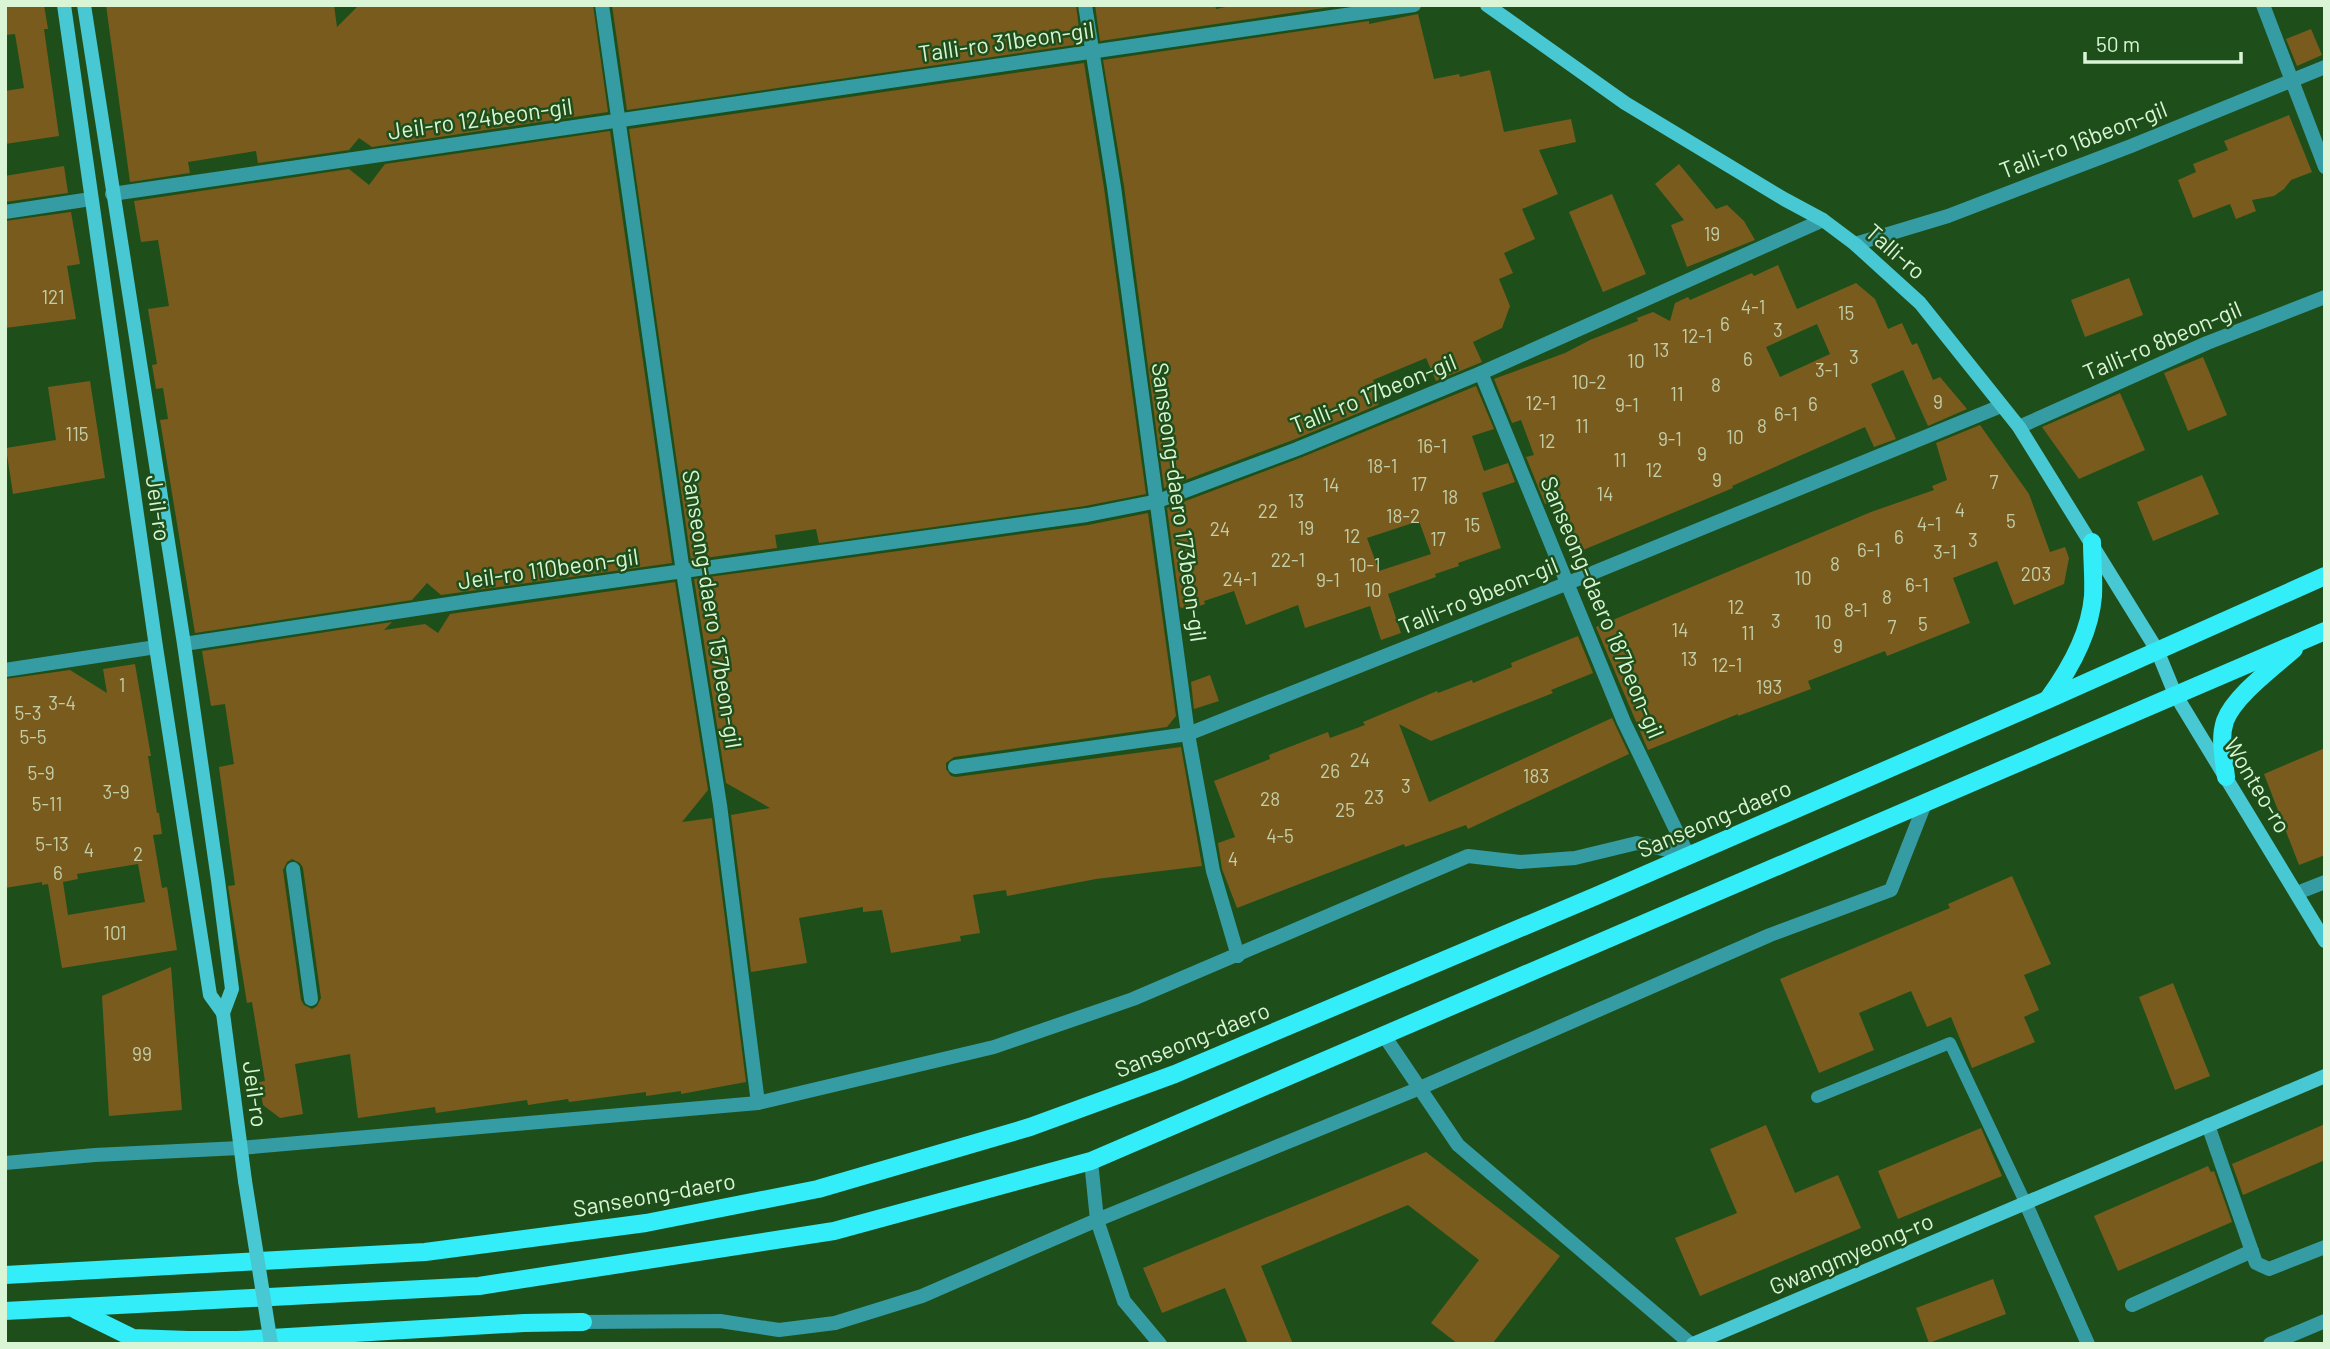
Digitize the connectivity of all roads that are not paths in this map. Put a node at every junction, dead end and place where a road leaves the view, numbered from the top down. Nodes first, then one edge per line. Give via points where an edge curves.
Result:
1 (64, 5) edge
2 (84, 5) edge
3 (602, 5) edge
4 (1085, 5) edge
5 (1414, 5) edge
6 (1487, 5) edge
7 (2263, 5) edge
8 (1092, 52) junction
9 (2325, 67) edge
10 (2292, 79) junction
11 (853, 86) joint
12 (619, 121) junction
13 (2325, 167) edge
14 (112, 194) junction
15 (91, 198) junction
16 (5, 212) edge
17 (1823, 220) junction
18 (1855, 244) junction
19 (2325, 297) edge
20 (1481, 373) junction
21 (2001, 406) junction
22 (2019, 428) junction
23 (1158, 501) junction
24 (919, 539) joint
25 (2092, 542) junction
26 (683, 572) junction
27 (2325, 576) edge
28 (1568, 583) junction
29 (2325, 631) edge
30 (2305, 639) junction
31 (184, 644) junction
32 (156, 647) junction
33 (2157, 650) junction
34 (5, 670) edge
35 (2175, 694) junction
36 (2047, 700) junction
37 (1188, 734) junction
38 (955, 767) dead end
39 (2226, 777) junction
40 (1926, 801) junction
41 (1688, 855) junction
42 (293, 869) dead end
43 (2325, 882) edge
44 (2297, 894) junction
45 (2325, 941) edge
46 (1238, 956) junction
47 (310, 999) dead end
48 (223, 1013) junction
49 (1383, 1034) junction
50 (2325, 1076) edge
51 (1420, 1088) junction
52 (1817, 1097) dead end
53 (758, 1103) junction
54 (2208, 1125) junction
55 (240, 1148) junction
56 (1091, 1161) junction
57 (5, 1163) edge
58 (2026, 1204) junction
59 (1097, 1220) junction
60 (2325, 1247) edge
61 (2252, 1251) junction
62 (5, 1275) edge
63 (2132, 1305) dead end
64 (73, 1309) junction
65 (5, 1311) edge
66 (2325, 1321) edge
67 (583, 1322) joint
68 (350, 1332) junction
69 (197, 1342) edge
70 (271, 1344) edge
71 (335, 1344) edge
72 (1160, 1344) edge
73 (1692, 1344) edge
74 (2088, 1344) edge
75 (2270, 1344) edge

1 - 15 main road, Jeil-ro
2 - 14 main road, Jeil-ro
3 - 12 street, Sanseong-daero 157beon-gil
4 - 8 street, Sanseong-daero 173beon-gil
5 - 8 street, Talli-ro 31beon-gil
6 - 17 main road, Talli-ro via 1625,103
7 - 10 street
8 - 11 street, Talli-ro 31beon-gil
8 - 23 street, Sanseong-daero 173beon-gil
9 - 10 street, Talli-ro 16beon-gil
10 - 13 street
10 - 18 street, Talli-ro 16beon-gil via 1948,216
11 - 12 street, Jeil-ro 124beon-gil
12 - 14 street, Jeil-ro 124beon-gil
12 - 26 street, Sanseong-daero 157beon-gil
14 - 31 main road, Jeil-ro
15 - 16 street
15 - 32 main road, Jeil-ro
17 - 18 main road, Talli-ro
17 - 20 street, Talli-ro 17beon-gil
18 - 21 main road, Talli-ro via 1920,303
19 - 22 street, Talli-ro 8beon-gil
20 - 23 street, Talli-ro 17beon-gil
20 - 28 street, Sanseong-daero 187beon-gil
21 - 22 main road, Talli-ro
21 - 28 street, Talli-ro 9beon-gil
22 - 25 main road, Talli-ro
23 - 24 street, Talli-ro 17beon-gil
23 - 37 street, Sanseong-daero 173beon-gil
24 - 26 street, Jeil-ro 110beon-gil
25 - 33 main road, Talli-ro
25 - 36 main road via 2093,597 2088,620 2078,651
26 - 31 street, Jeil-ro 110beon-gil
26 - 53 street, Sanseong-daero 157beon-gil via 720,805
27 - 33 main road, Sanseong-daero
28 - 37 street, Talli-ro 9beon-gil
28 - 41 street, Sanseong-daero 187beon-gil via 1624,722
29 - 30 main road
30 - 35 main road
30 - 39 main road via 2240,697 2225,721
31 - 48 main road, Jeil-ro via 232,989
32 - 34 street
32 - 48 main road, Jeil-ro via 209,996
33 - 35 main road, Wonteo-ro
33 - 36 main road, Sanseong-daero
35 - 39 main road, Wonteo-ro
35 - 40 main road
36 - 41 main road, Sanseong-daero
37 - 38 street, Talli-ro 9beon-gil
37 - 46 street, Sanseong-daero 173beon-gil via 1213,871
39 - 44 main road, Wonteo-ro
40 - 49 main road
40 - 51 street via 1891,890 1770,935
41 - 46 street via 1637,843 1575,858 1520,862 1468,856
41 - 62 main road, Sanseong-daero via 1175,1074 1030,1127 818,1189 646,1223 425,1252
42 - 47 street
43 - 44 street
44 - 45 main road, Wonteo-ro
46 - 53 street via 1133,999 994,1047
48 - 55 main road, Jeil-ro
49 - 51 street
49 - 56 main road
50 - 54 main road, Gwangmyeong-ro
51 - 59 street
51 - 73 street, Gwangmyeong-ro via 1458,1145
52 - 58 street via 1951,1042
53 - 55 street
54 - 58 main road, Gwangmyeong-ro
54 - 61 street
55 - 57 street
55 - 70 main road, Jeil-ro, bridge
56 - 59 street
56 - 64 main road via 834,1231 479,1286
58 - 73 main road, Gwangmyeong-ro
58 - 74 street
59 - 67 street via 922,1296 835,1323 779,1330 720,1321
59 - 72 street via 1124,1301
60 - 61 street via 2270,1269 2256,1263
61 - 63 street
64 - 65 main road
64 - 69 main road via 133,1338
66 - 75 street
67 - 68 main road
68 - 69 main road
68 - 71 main road

